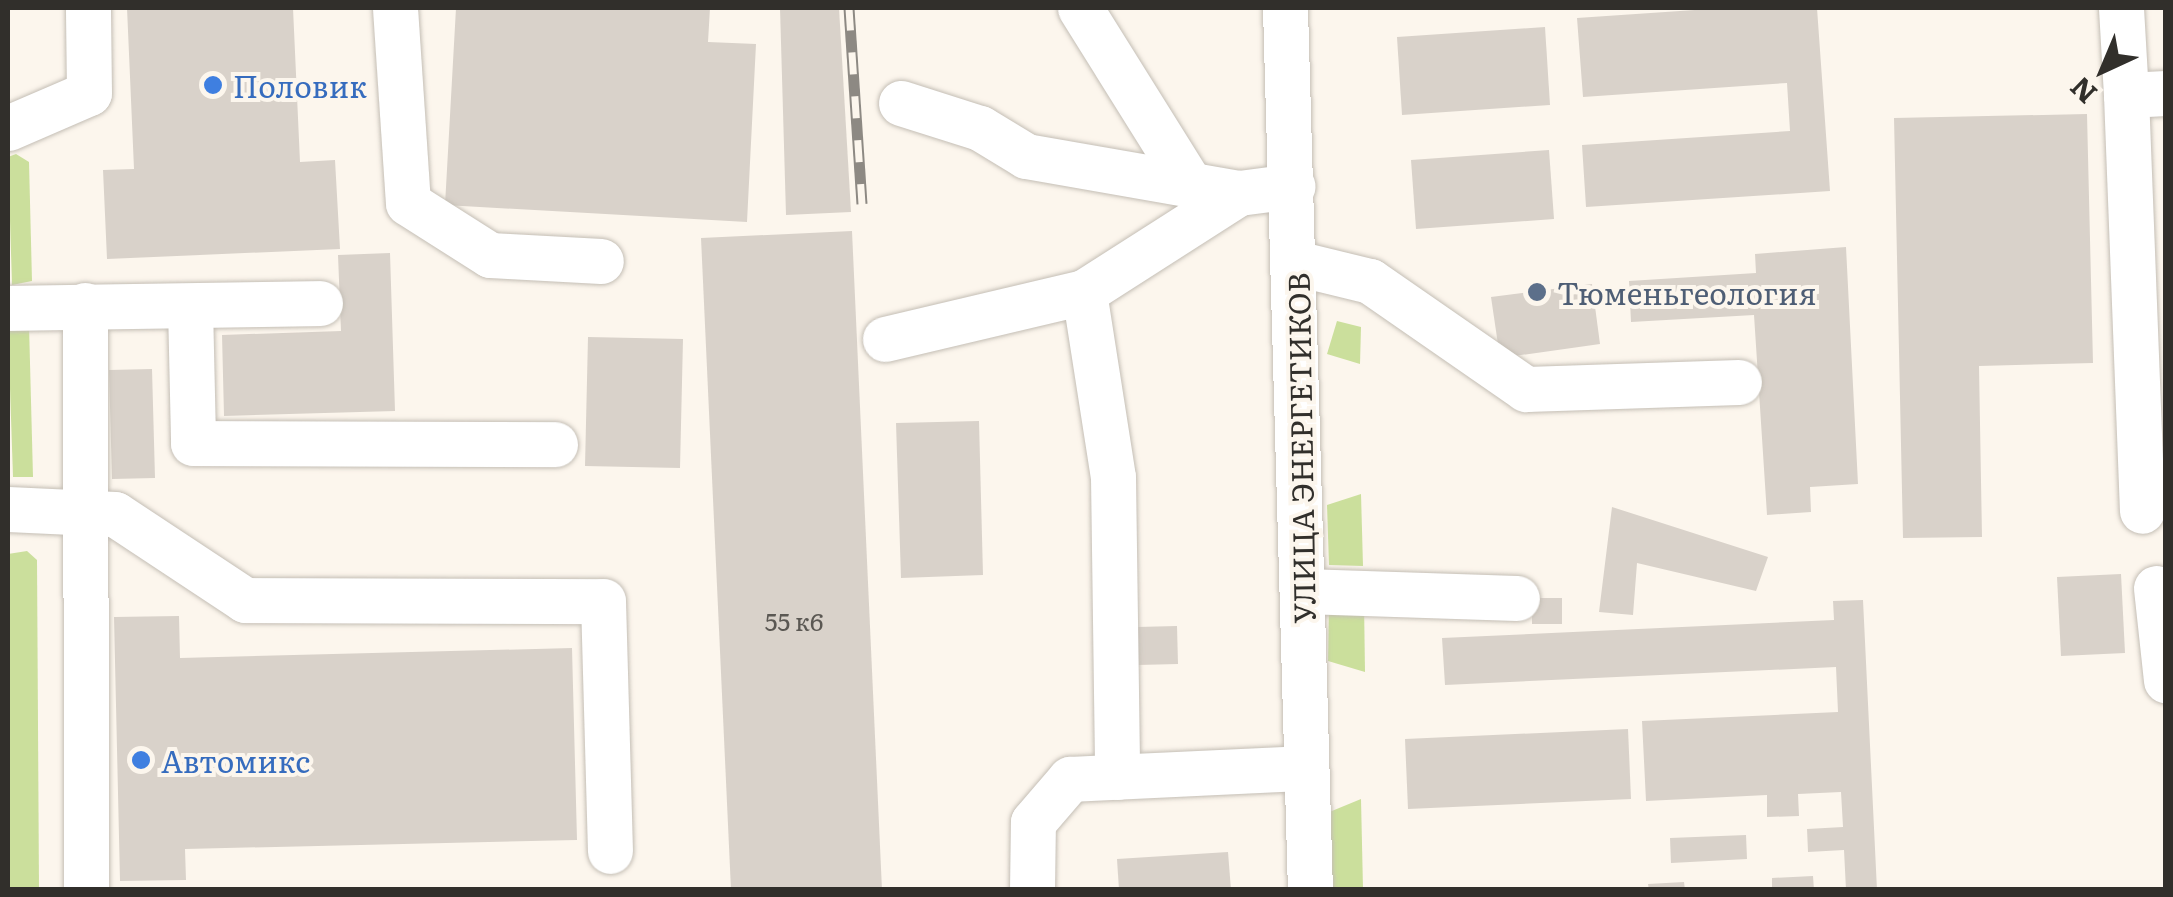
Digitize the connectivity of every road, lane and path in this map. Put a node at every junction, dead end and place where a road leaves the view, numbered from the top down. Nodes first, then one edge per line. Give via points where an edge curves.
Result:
1 (88, 8) edge
2 (395, 8) edge
3 (1080, 8) edge
4 (1286, 8) edge
5 (2121, 8) edge
6 (2146, 94) edge
7 (901, 104) dead end
8 (8, 128) edge
9 (1190, 184) junction
10 (1293, 186) junction
11 (1240, 192) junction
12 (601, 261) dead end
13 (1296, 263) junction
14 (1084, 292) junction
15 (320, 303) dead end
16 (86, 305) junction
17 (190, 306) junction
18 (8, 308) edge
19 (885, 339) dead end
20 (1739, 382) dead end
21 (555, 444) dead end
22 (8, 509) edge
23 (89, 509) junction
24 (2142, 511) dead end
25 (2156, 588) dead end
26 (1304, 591) junction
27 (1517, 598) dead end
28 (2166, 680) edge
29 (1305, 768) junction
30 (1117, 777) junction
31 (610, 851) dead end
32 (86, 890) edge
33 (1032, 890) edge
34 (1310, 890) edge

1 - 8 street via 90,93
2 - 12 street via 408,203 490,255
3 - 9 street
4 - 10 street, УЛИЦА ЭНЕРГЕТИКОВ
5 - 6 street
6 - 24 street
7 - 9 street via 980,128 1026,156
9 - 11 street
10 - 11 street
10 - 13 street, УЛИЦА ЭНЕРГЕТИКОВ
11 - 14 street
13 - 20 street via 1370,281 1526,389
13 - 26 street, УЛИЦА ЭНЕРГЕТИКОВ
14 - 19 street
14 - 30 street via 1113,476
15 - 17 street
16 - 17 street
16 - 18 street
16 - 23 street
17 - 21 street via 193,444
22 - 23 street
23 - 31 street via 115,514 245,600 603,602
23 - 32 street
25 - 28 street
26 - 27 street
26 - 29 street, УЛИЦА ЭНЕРГЕТИКОВ
29 - 30 street
29 - 34 street, УЛИЦА ЭНЕРГЕТИКОВ
30 - 33 street via 1070,779 1049,796 1033,822

